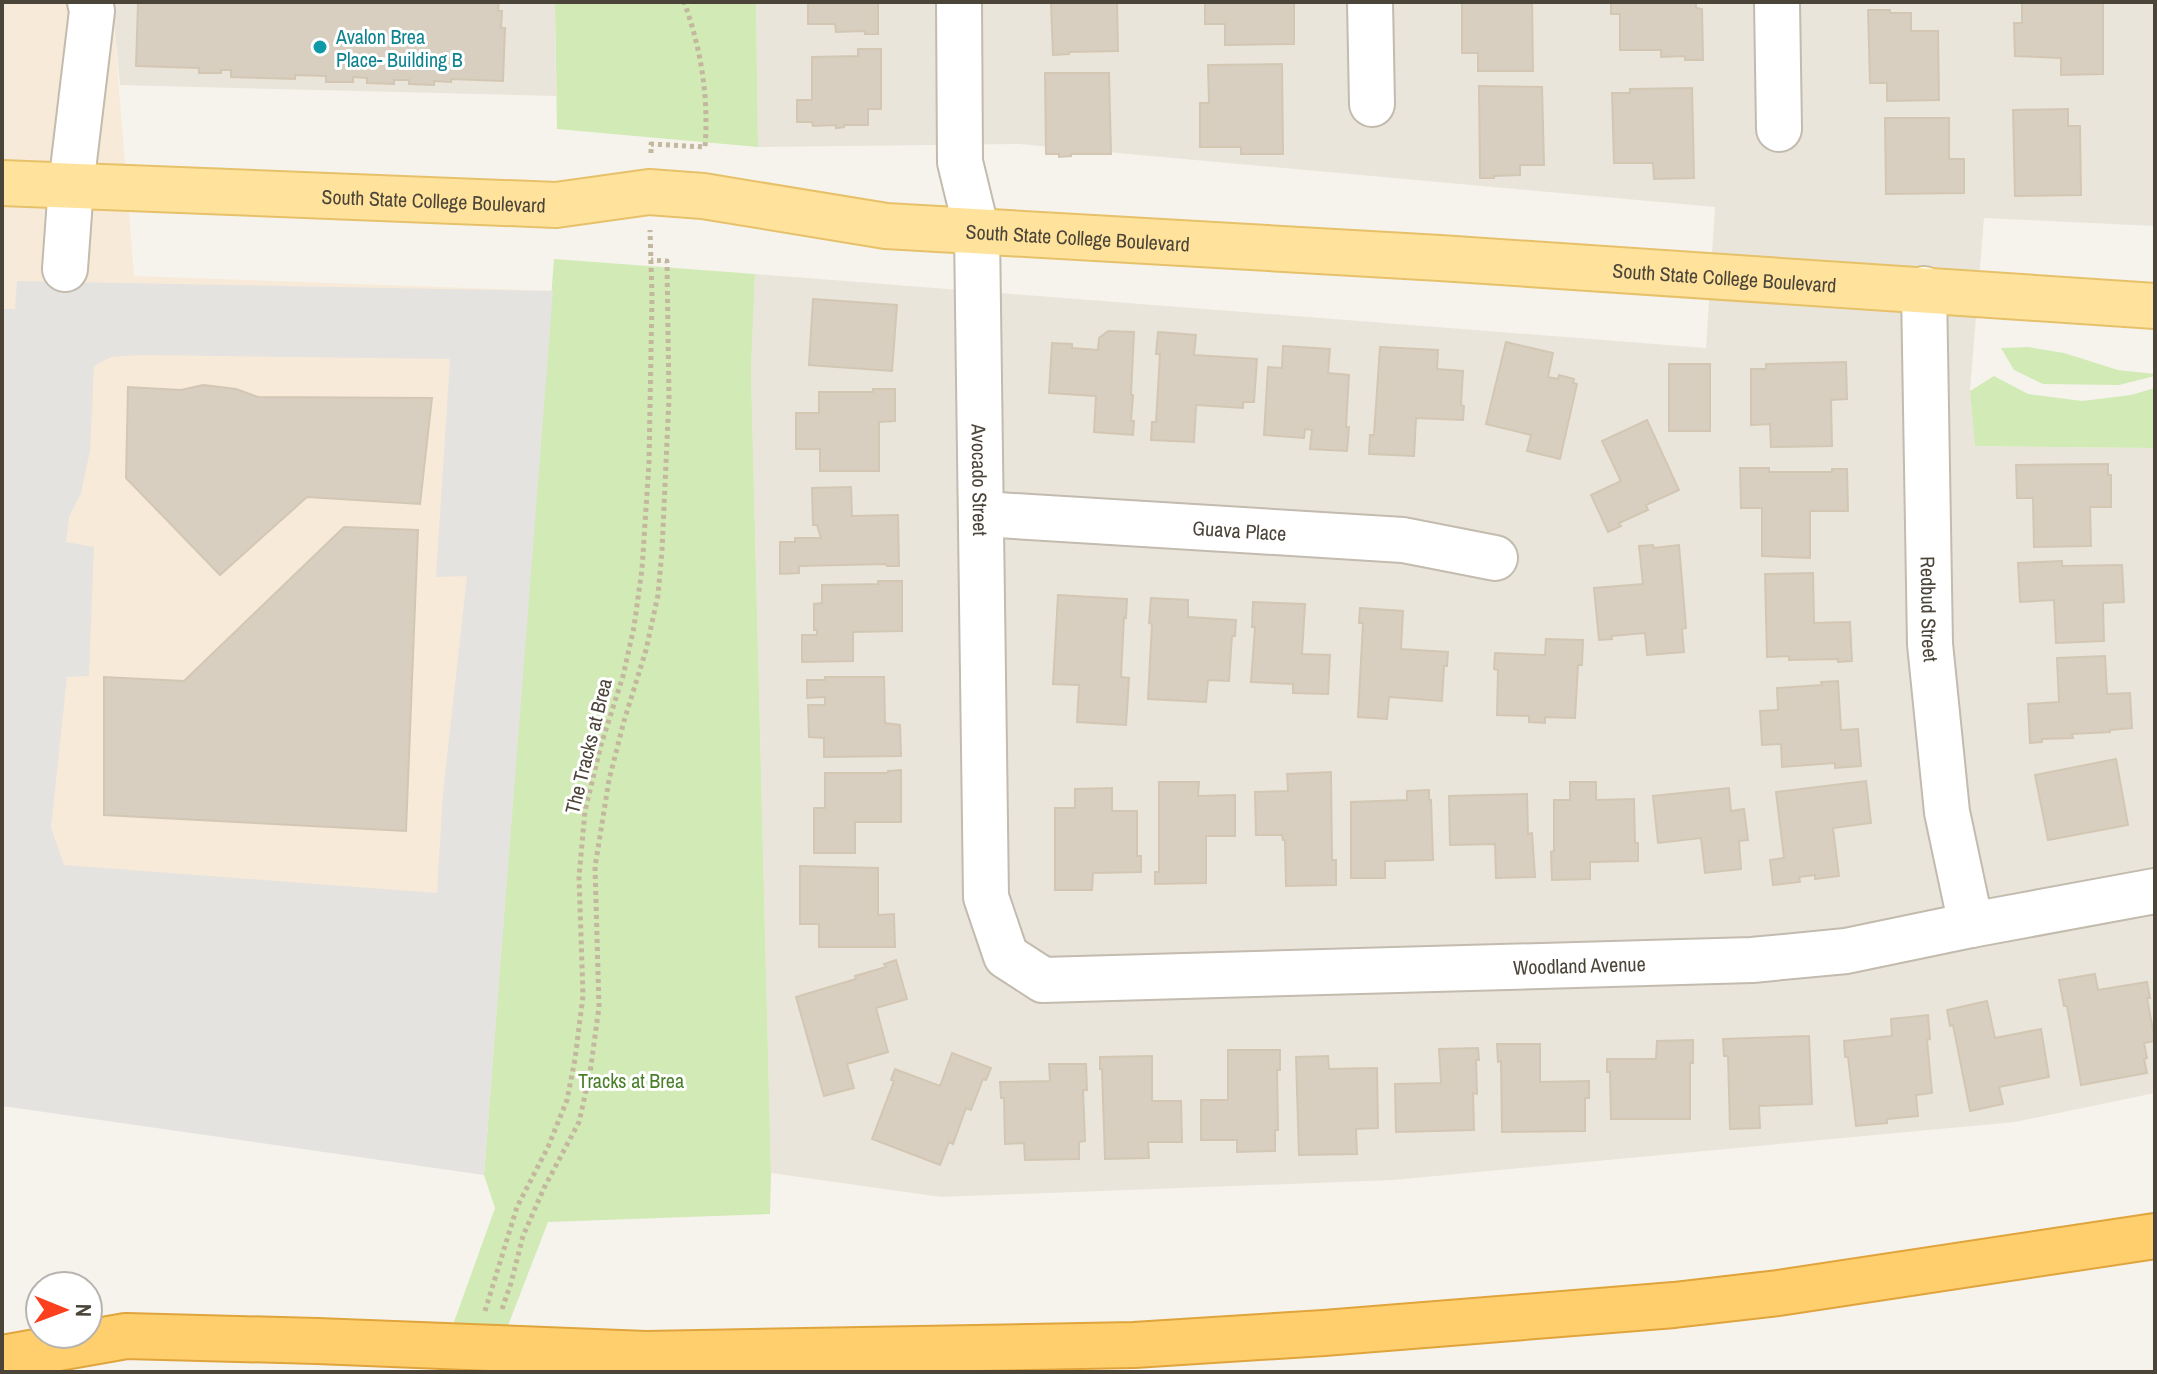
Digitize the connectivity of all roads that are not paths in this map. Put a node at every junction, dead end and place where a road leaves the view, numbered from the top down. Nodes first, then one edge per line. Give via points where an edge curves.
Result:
1 (90, 2) edge
2 (959, 2) edge
3 (1370, 2) edge
4 (1777, 2) edge
5 (1372, 104) dead end
6 (1779, 129) dead end
7 (2, 183) edge
8 (71, 186) junction
9 (977, 232) junction
10 (65, 269) dead end
11 (1924, 289) junction
12 (2155, 306) edge
13 (982, 514) junction
14 (1495, 558) dead end
15 (2155, 891) edge
16 (1971, 925) junction
17 (1006, 956) joint
18 (2155, 1236) edge
19 (2, 1358) edge

1 - 8 street
2 - 9 street, Avocado Street via 960,162
3 - 5 street
4 - 6 street
7 - 8 main road, South State College Boulevard
8 - 9 main road, South State College Boulevard via 556,205 649,192 886,226
8 - 10 street
9 - 11 main road, South State College Boulevard
9 - 13 street, Avocado Street
11 - 12 main road, South State College Boulevard
11 - 16 street, Redbud Street via 1930,644 1947,812
13 - 14 street, Guava Place via 1403,540
13 - 17 street, Avocado Street via 986,897
15 - 16 street, Woodland Avenue
16 - 17 street, Woodland Avenue via 1846,951 1752,960 1043,980
18 - 19 highway, bridge via 1674,1305 1134,1345 646,1354 126,1336

